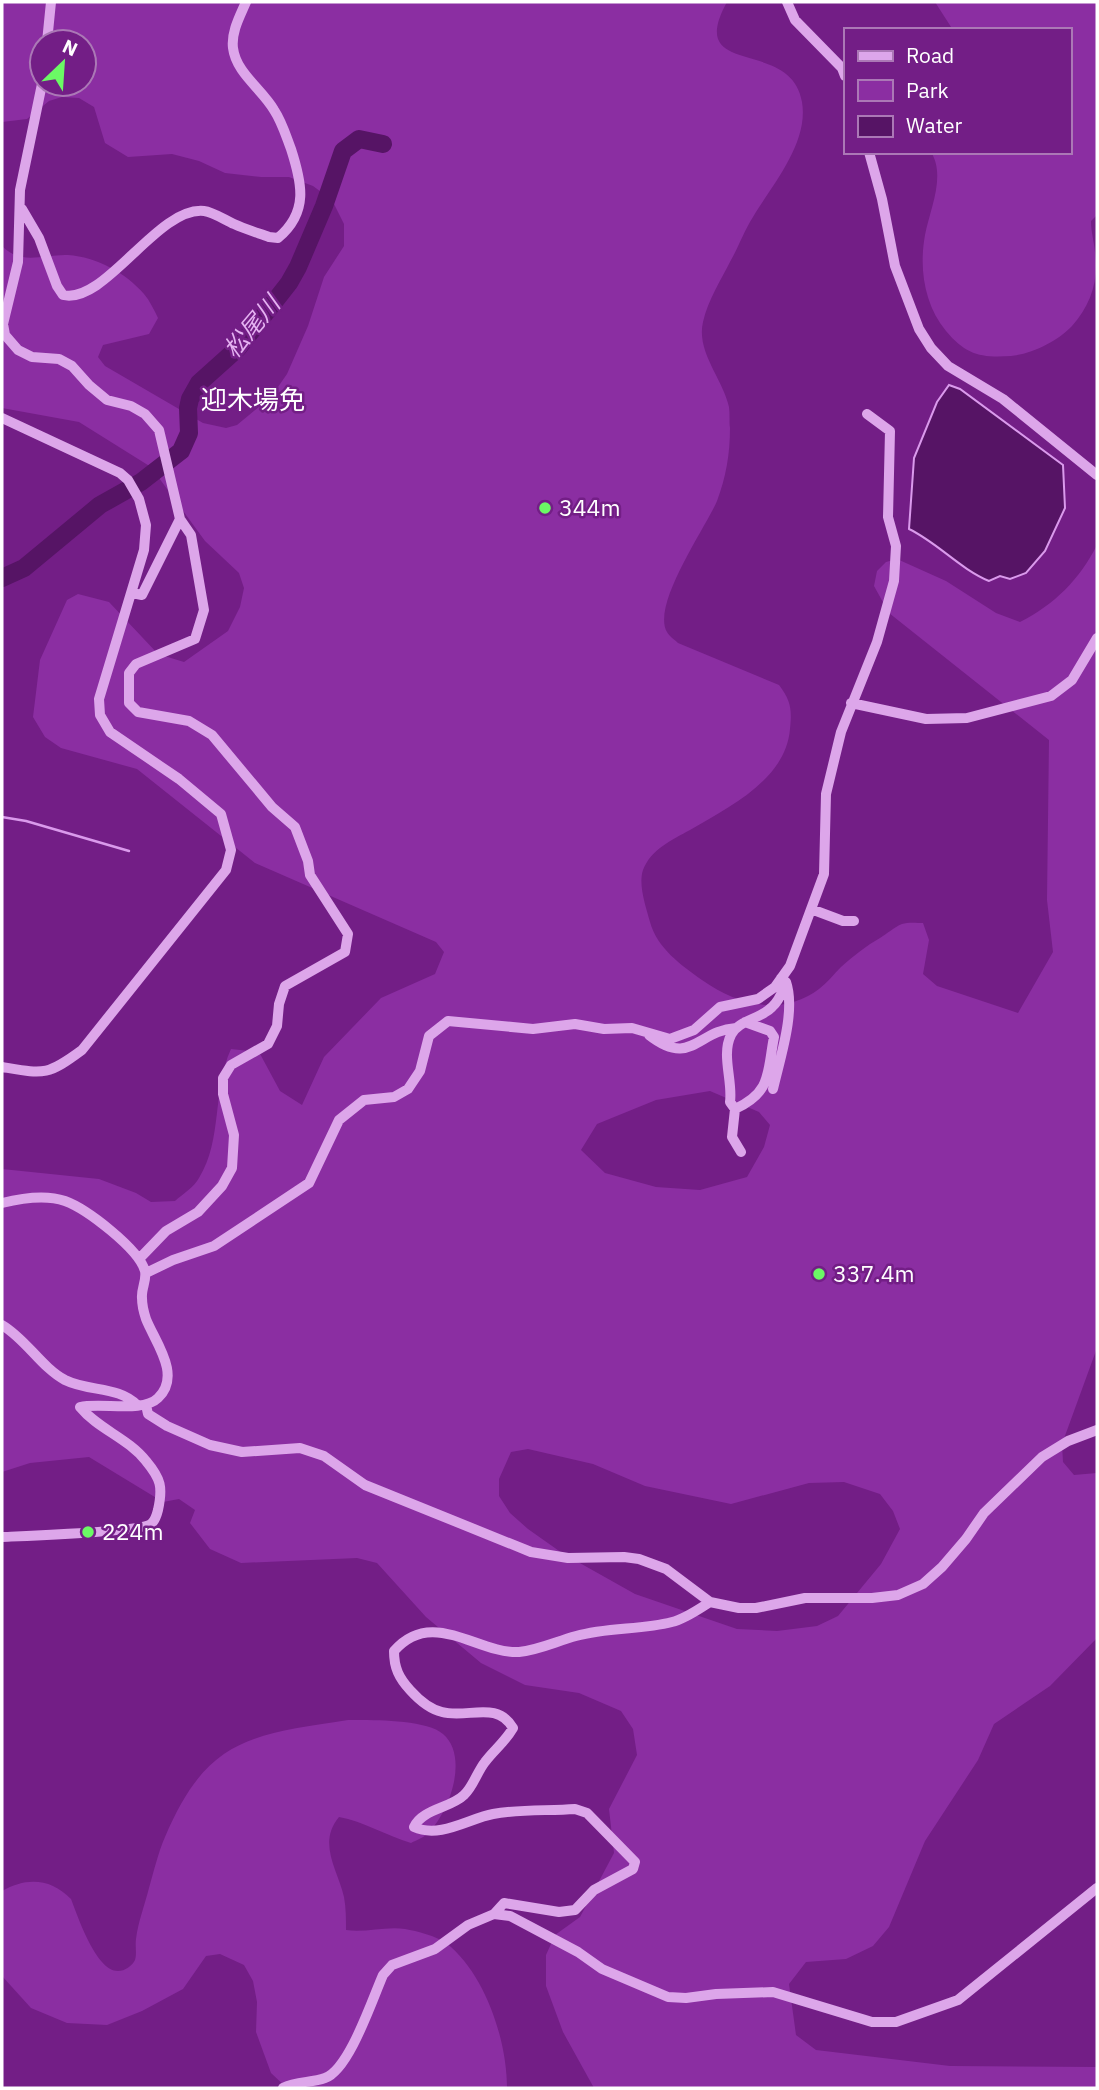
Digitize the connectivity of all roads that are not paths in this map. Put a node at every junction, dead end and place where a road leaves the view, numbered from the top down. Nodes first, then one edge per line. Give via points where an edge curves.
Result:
1 (51, 2) edge
2 (246, 2) edge
3 (787, 2) edge
4 (48, 28) edge
5 (844, 73) edge
6 (39, 98) edge
7 (870, 154) edge
8 (20, 207) junction
9 (867, 414) dead end
10 (2, 418) edge
11 (1097, 475) edge
12 (180, 519) junction
13 (132, 593) junction
14 (1097, 638) edge
15 (851, 704) junction
16 (811, 909) junction
17 (854, 921) dead end
18 (781, 978) junction
19 (741, 1025) junction
20 (644, 1031) junction
21 (2, 1067) edge
22 (773, 1088) dead end
23 (735, 1109) junction
24 (741, 1153) dead end
25 (2, 1203) edge
26 (139, 1259) junction
27 (146, 1273) junction
28 (2, 1325) edge
29 (142, 1405) junction
30 (1097, 1430) edge
31 (2, 1537) edge
32 (710, 1602) junction
33 (1097, 1888) edge
34 (494, 1914) junction
35 (283, 2088) edge

1 - 4 street
2 - 8 street via 233,49 238,65 274,109 301,181 301,200 289,229 278,238 270,237 204,211 189,213 163,227 117,270 71,297 57,286 39,238
3 - 5 street via 794,20
6 - 8 street
7 - 11 street via 895,266 930,348 948,366 1003,399
8 - 12 street via 19,262 3,324 5,335 18,351 59,359 107,400 145,414 159,430
9 - 15 street via 890,430 888,517 896,546 894,581 877,642
10 - 13 street via 128,480 146,525
12 - 13 street via 142,595
12 - 26 street via 191,535 204,610 200,629 195,639 136,664 130,673 129,703 138,712 189,721 212,735 272,807 295,827 310,876 348,934 345,952 285,986 277,1026 268,1044 231,1065 223,1078 234,1135 232,1168 222,1186 198,1212 166,1231
13 - 21 street via 99,699 100,715 110,732 221,814 231,850 226,870 82,1050 57,1069 35,1073
14 - 15 street via 1072,680 1051,696 967,718 926,719
15 - 16 street via 826,794 824,874
16 - 17 street
16 - 18 street
18 - 19 street via 784,988 771,1009
18 - 20 street via 758,999 720,1007 694,1030 670,1039
18 - 22 street via 787,982 790,996
19 - 20 street via 681,1050 662,1046
19 - 23 street via 730,1037 728,1055 730,1102
19 - 23 street via 770,1031 775,1037 763,1089
20 - 27 street via 575,1024 533,1029 448,1021 429,1036 420,1071 408,1089 394,1097 365,1100 338,1120 309,1182 214,1246
23 - 24 street via 732,1137
25 - 26 street via 30,1196 65,1201 94,1218
26 - 27 street
27 - 29 street via 142,1298 146,1318 167,1367 166,1388 158,1399
28 - 29 street via 64,1379 128,1395
29 - 31 street via 80,1407 145,1459 157,1477 162,1490 152,1524
29 - 32 street via 167,1426 210,1445 242,1452 300,1448 324,1455 365,1485 531,1552 568,1558 639,1559 666,1569
30 - 32 street via 1042,1457 923,1584 885,1597 805,1598 756,1608
32 - 34 street via 674,1622 576,1636 521,1652 449,1634 415,1634 394,1651 398,1676 425,1704 449,1714 491,1712 507,1719 513,1728 464,1795 416,1821 414,1827 438,1829 491,1814 575,1809 587,1813 635,1862 633,1869 594,1890 575,1910 559,1912 504,1903
33 - 34 street via 958,2000 897,2022 872,2022 773,1992 668,1997 602,1969 510,1916
34 - 35 street via 435,1950 392,1965 383,1975 345,2062 326,2078

